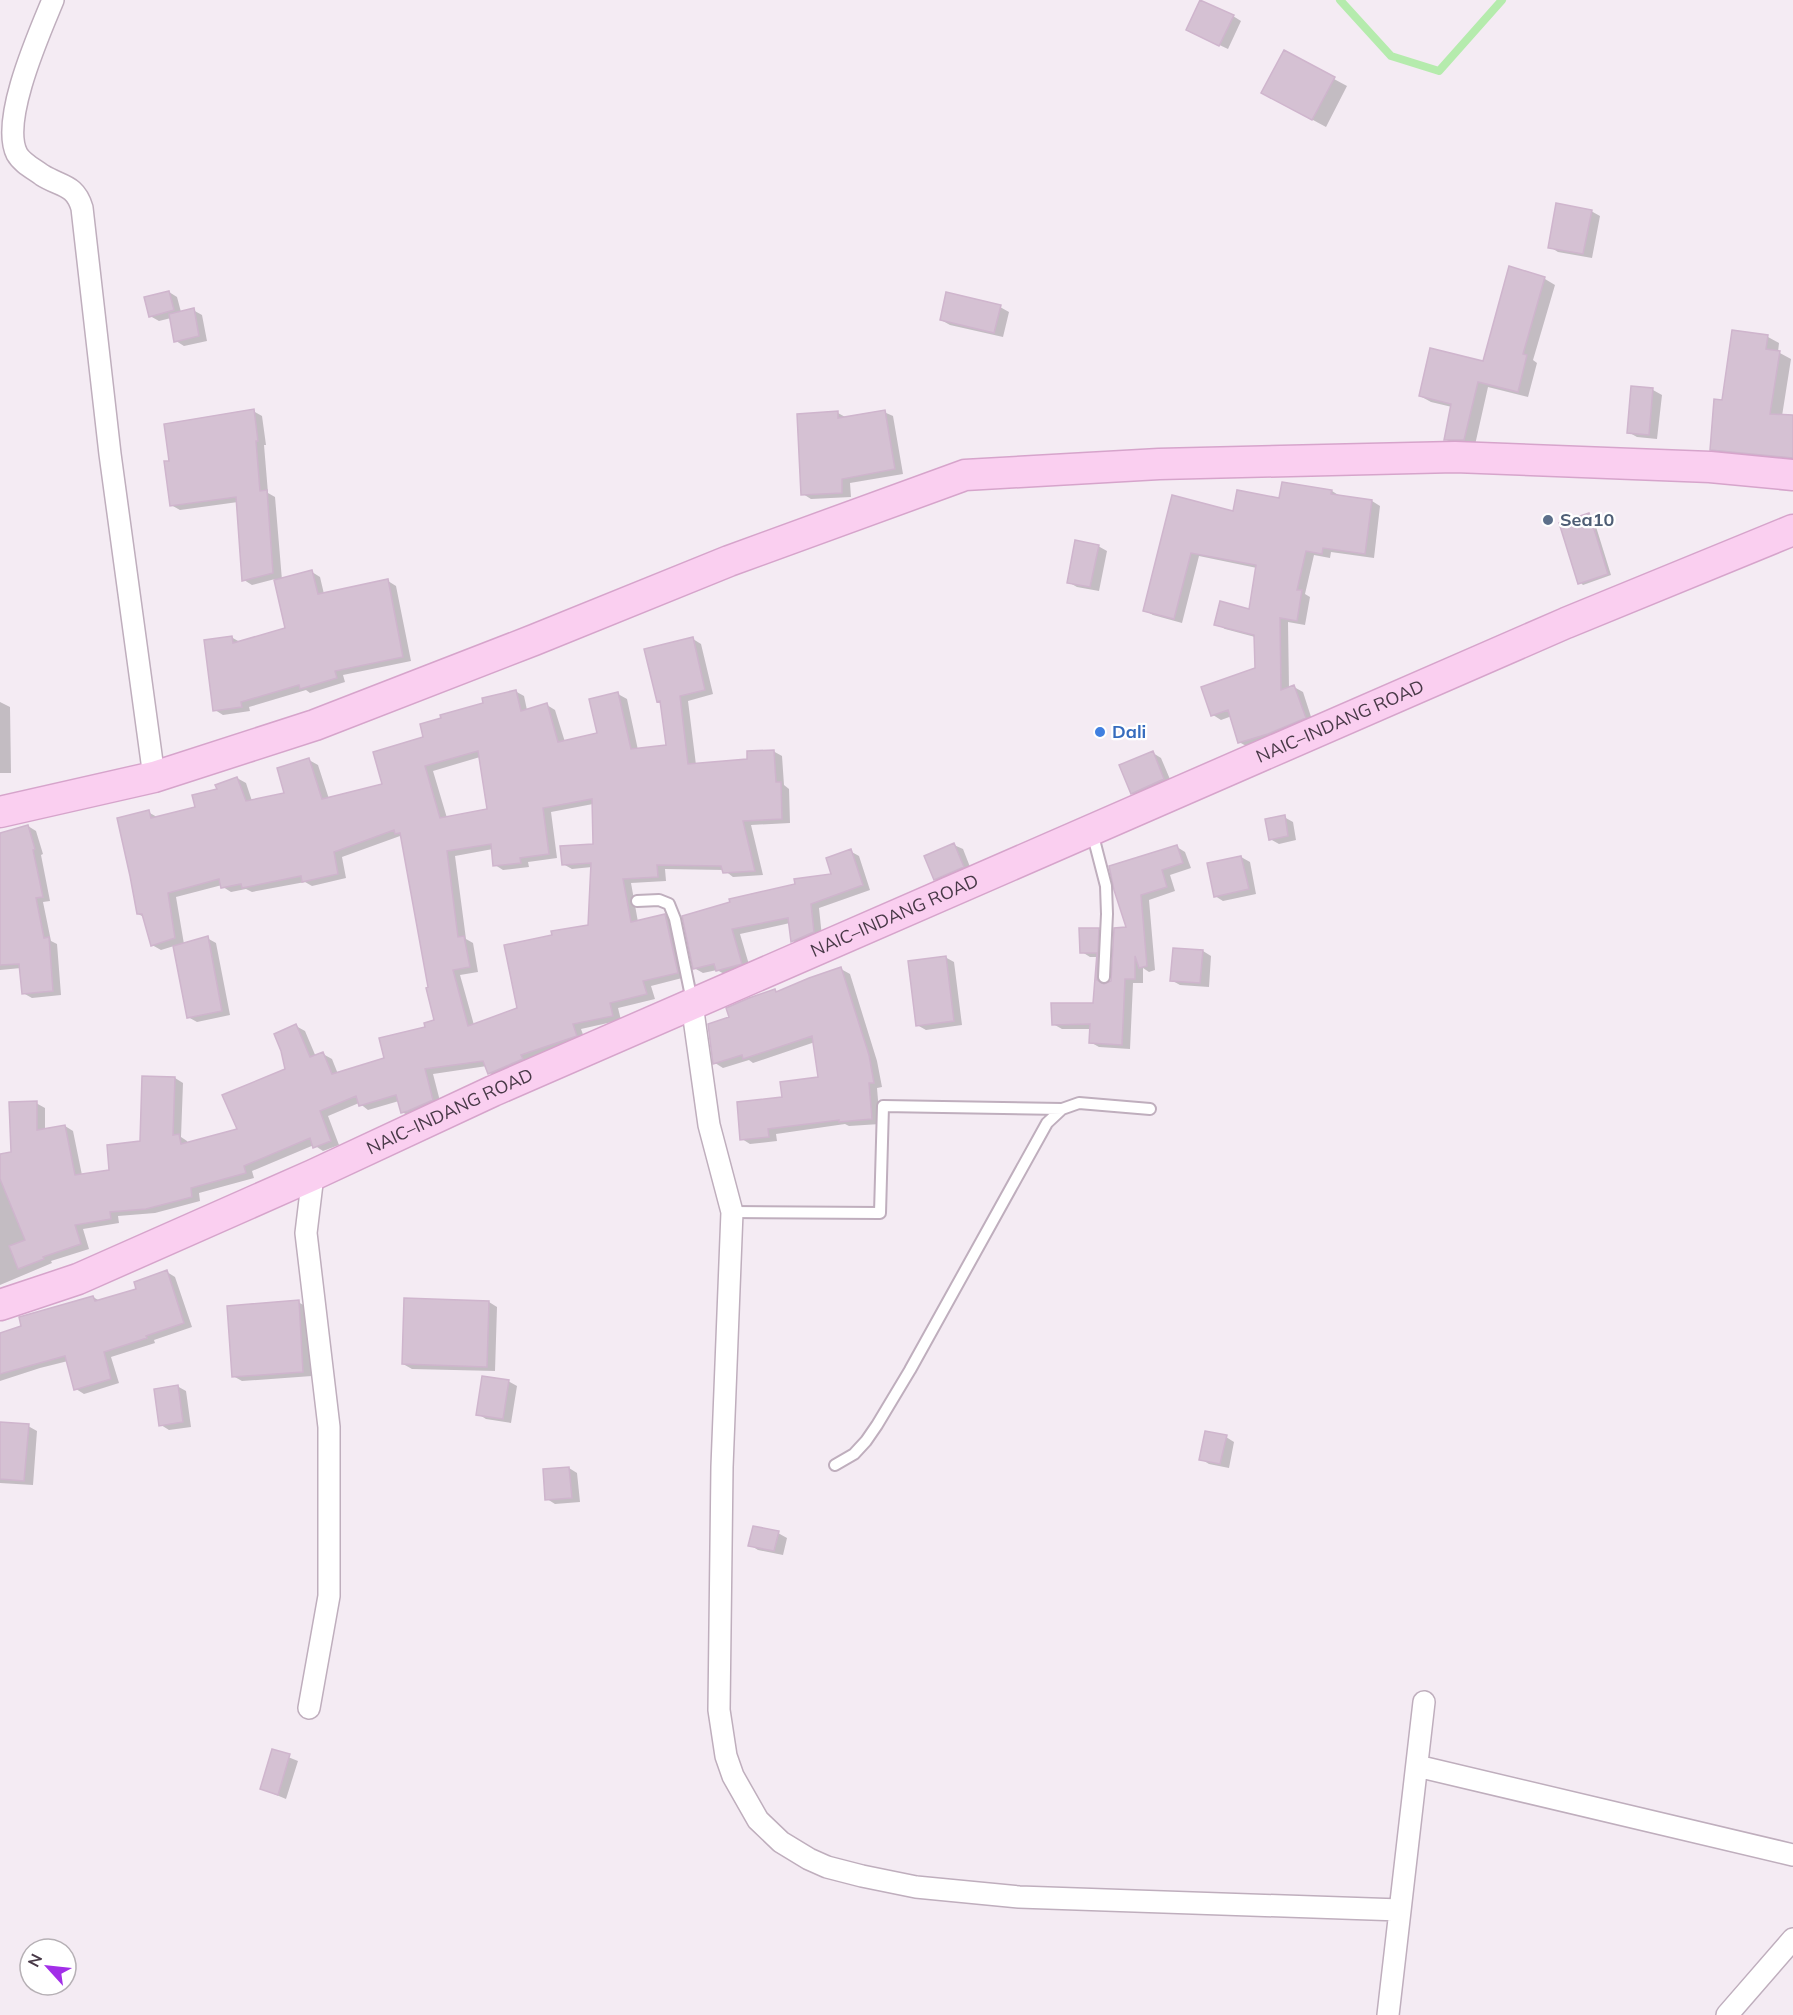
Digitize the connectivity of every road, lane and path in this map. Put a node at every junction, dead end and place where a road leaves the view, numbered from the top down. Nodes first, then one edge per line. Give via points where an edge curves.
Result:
1 (53, 0) edge
2 (1793, 475) edge
3 (1793, 530) edge
4 (154, 777) junction
5 (0, 812) edge
6 (1091, 830) junction
7 (637, 901) dead end
8 (1104, 977) dead end
9 (692, 1004) junction
10 (1062, 1108) junction
11 (1150, 1109) dead end
12 (313, 1175) junction
13 (732, 1212) junction
14 (0, 1305) edge
15 (835, 1465) dead end
16 (1424, 1702) dead end
17 (309, 1708) dead end
18 (1417, 1767) junction
19 (1793, 1854) edge
20 (1400, 1910) junction
21 (1793, 1939) edge
22 (1388, 2015) edge
23 (1726, 2015) edge

1 - 4 street via 20,84 12,140 18,156 51,181 70,187 82,208 110,454
2 - 4 main road via 1710,467 1455,457 1159,464 965,475 729,561 315,725
3 - 6 main road, NAIC–INDANG ROAD via 1566,623
4 - 5 main road
6 - 8 lane via 1106,886
6 - 9 main road, NAIC–INDANG ROAD
7 - 9 lane via 659,900 669,904
9 - 12 main road, NAIC–INDANG ROAD
9 - 13 street via 709,1125
10 - 11 lane via 1089,1103
10 - 13 lane via 883,1106 880,1213
10 - 15 lane via 1035,1143 877,1425 854,1454
12 - 14 main road, NAIC–INDANG ROAD via 78,1279
12 - 17 street via 306,1233 329,1427 329,1596
13 - 20 street via 722,1467 719,1710 733,1776 749,1808 769,1832 793,1850 827,1867 916,1887 1019,1897
16 - 18 street
18 - 19 street
18 - 20 street
20 - 22 street
21 - 23 street

